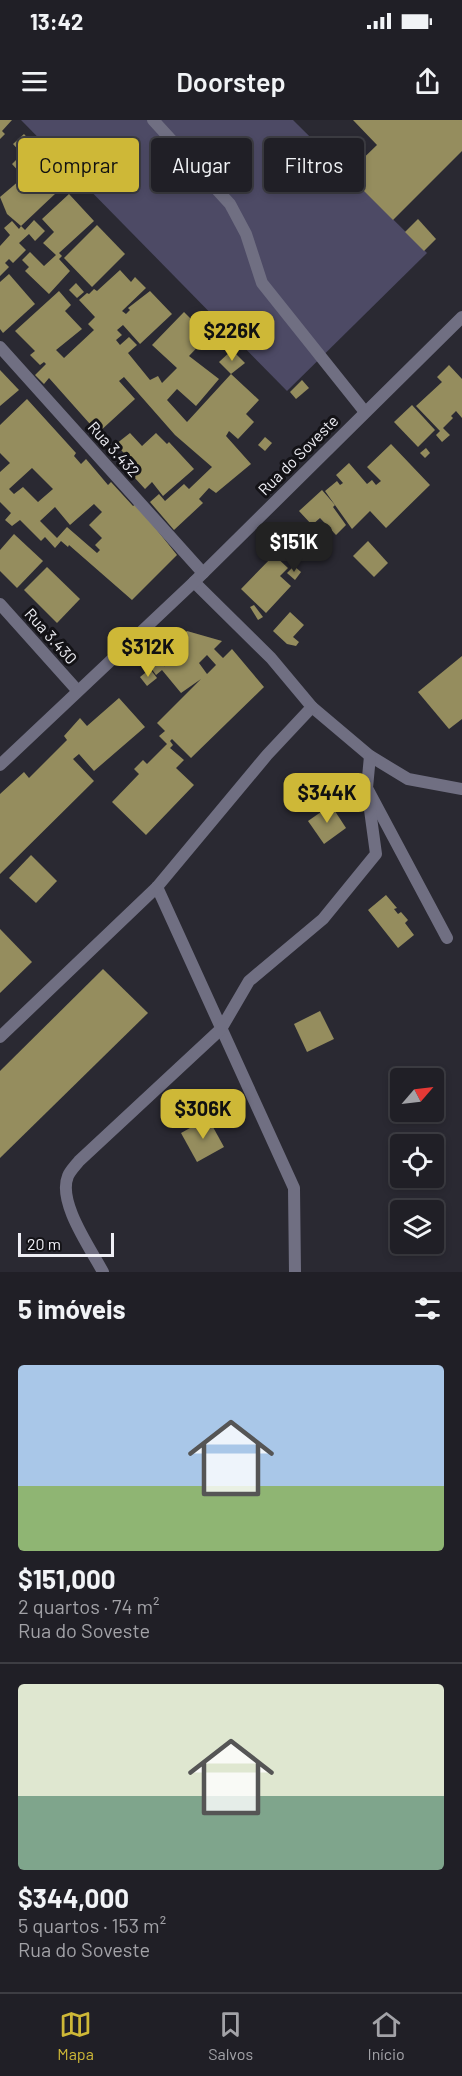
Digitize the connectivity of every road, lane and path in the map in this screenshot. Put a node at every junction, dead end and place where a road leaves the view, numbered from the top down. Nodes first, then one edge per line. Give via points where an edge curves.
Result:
1 (153, 120) edge
2 (462, 317) edge
3 (0, 347) edge
4 (365, 412) junction
5 (199, 577) junction
6 (0, 604) edge
7 (77, 690) junction
8 (312, 707) junction
9 (370, 756) junction
10 (0, 765) edge
11 (367, 788) junction
12 (462, 789) edge
13 (157, 886) junction
14 (447, 938) dead end
15 (221, 1029) junction
16 (0, 1037) edge
17 (103, 1272) edge
18 (295, 1272) edge

1 - 4 street via 230,204 246,234 262,283
2 - 4 street, Rua do Soveste
3 - 5 street, Rua 3.432
4 - 5 street, Rua do Soveste
5 - 7 street, Rua do Soveste
5 - 8 street, Rua 3.432
6 - 7 street, Rua 3.430
7 - 10 street, Rua do Soveste
8 - 9 street, Rua 3.432
8 - 13 street
9 - 11 street
9 - 12 street, Rua 3.432 via 408,779
11 - 14 street
11 - 15 street via 376,854 323,919 249,981
13 - 15 street
13 - 16 street
15 - 17 street via 79,1161 67,1177 69,1210
15 - 18 street via 294,1188

